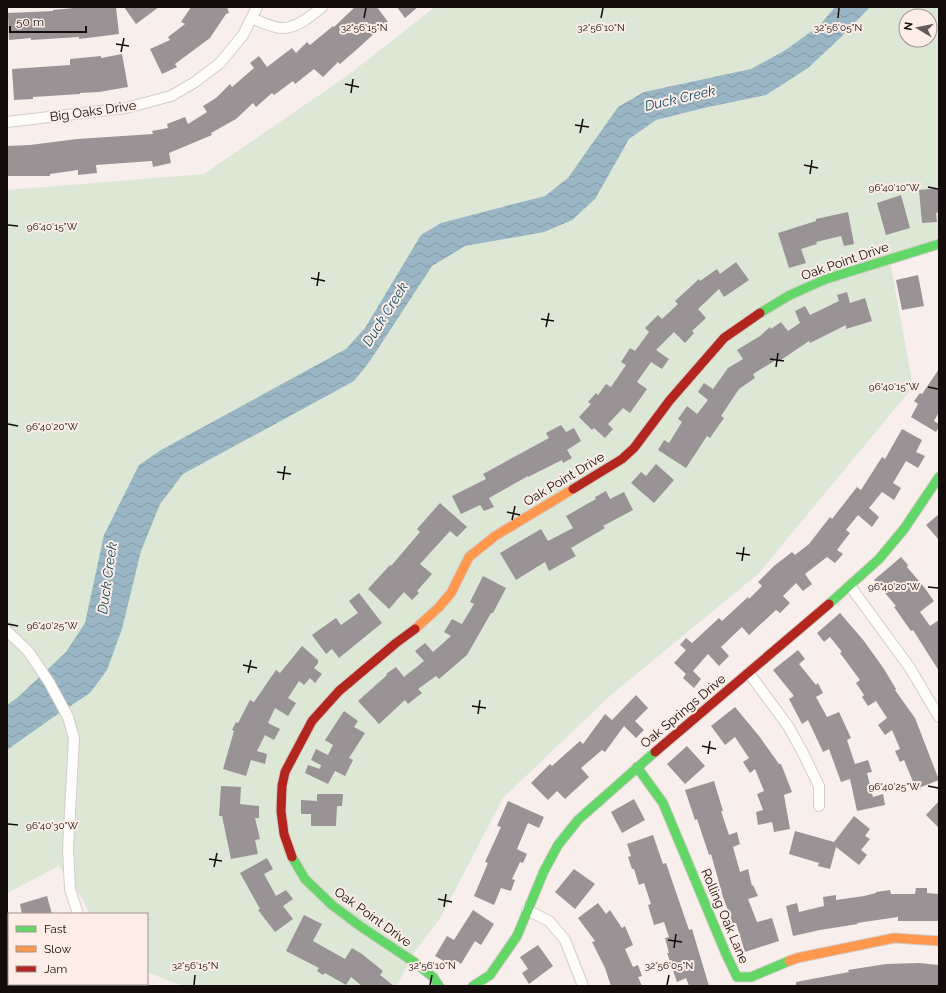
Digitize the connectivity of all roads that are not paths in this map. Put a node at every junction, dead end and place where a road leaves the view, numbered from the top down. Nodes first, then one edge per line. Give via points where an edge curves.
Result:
1 (257, 7) edge
2 (322, 7) edge
3 (252, 18) junction
4 (7, 122) edge
5 (939, 244) edge
6 (939, 477) edge
7 (850, 586) junction
8 (7, 631) edge
9 (749, 673) junction
10 (939, 717) edge
11 (637, 767) junction
12 (819, 806) dead end
13 (527, 910) junction
14 (78, 913) edge
15 (939, 941) edge
16 (439, 986) edge
17 (473, 986) edge
18 (583, 986) edge

1 - 3 street, Big Oaks Drive
2 - 3 street via 306,19 282,28
3 - 4 street, Big Oaks Drive via 220,63 171,96 126,108
5 - 16 street, Oak Point Drive via 826,279 790,295 739,326 724,338 670,400 634,448 622,459 495,536 469,557 451,592 439,607 338,691 312,721 285,772 282,786 281,811 284,834 291,856 305,879 332,905 414,962 433,977
6 - 7 street, Oak Springs Drive via 904,529 879,559
7 - 9 street, Oak Springs Drive
7 - 10 street via 910,668
8 - 14 street via 28,651 41,670 68,717 74,738 68,849 70,889
9 - 11 street, Oak Springs Drive
9 - 12 street via 788,726 819,786
11 - 13 street, Oak Springs Drive via 578,820 558,845
11 - 15 street, Rolling Oak Lane via 663,803 737,977 751,977 797,958 894,938
13 - 17 street, Oak Springs Drive via 506,955 490,975
13 - 18 street via 549,921 565,940

